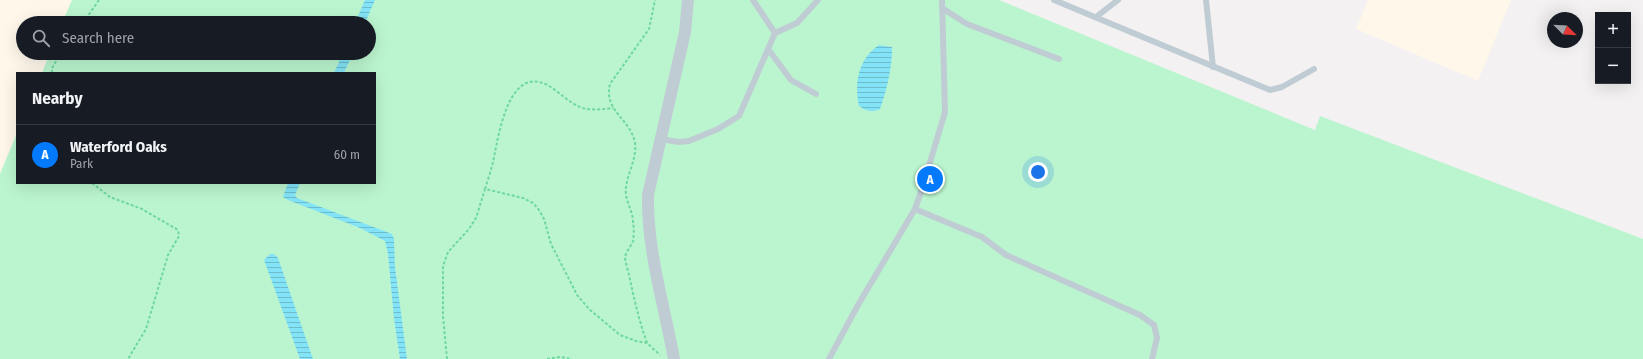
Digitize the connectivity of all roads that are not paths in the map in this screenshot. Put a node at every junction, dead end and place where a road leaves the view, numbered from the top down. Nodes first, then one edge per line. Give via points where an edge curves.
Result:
1 (688, 0) edge
2 (753, 0) edge
3 (818, 0) edge
4 (942, 0) edge
5 (1054, 0) edge
6 (1118, 0) edge
7 (1206, 0) edge
8 (942, 8) junction
9 (1096, 17) junction
10 (776, 33) junction
11 (768, 48) junction
12 (1060, 59) dead end
13 (1213, 67) junction
14 (1314, 69) dead end
15 (816, 94) dead end
16 (661, 139) junction
17 (915, 210) junction
18 (674, 359) edge
19 (828, 359) edge
20 (1152, 359) edge

1 - 16 street via 686,32
2 - 10 lane
3 - 10 lane via 797,23
4 - 8 lane
5 - 9 lane
6 - 9 lane
7 - 13 lane
8 - 12 lane via 967,24
8 - 17 lane via 945,112
9 - 13 lane
10 - 11 lane
11 - 15 lane via 791,80
11 - 16 lane via 739,116 718,129 689,141
13 - 14 lane via 1270,90 1282,87
16 - 18 street via 648,195 647,214
17 - 19 lane
17 - 20 lane via 982,237 1006,255 1140,315 1154,325 1157,338

